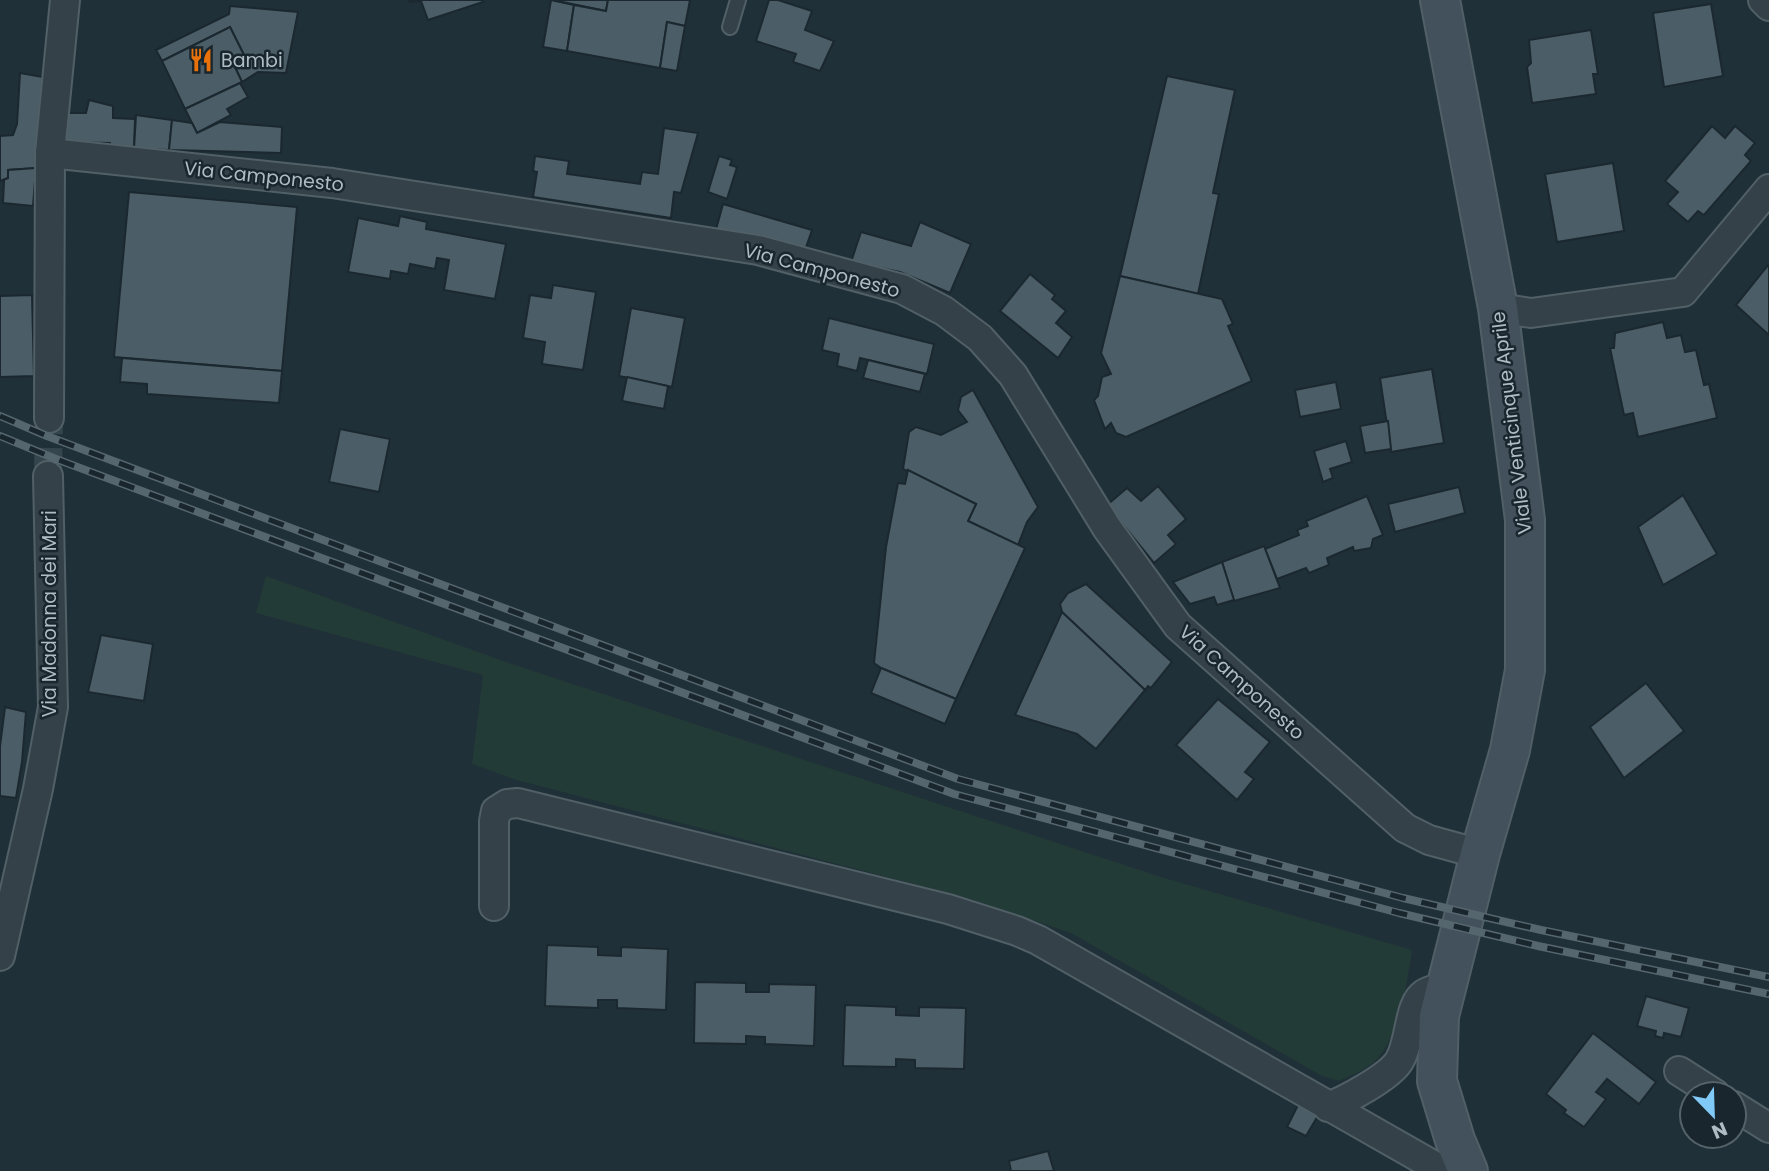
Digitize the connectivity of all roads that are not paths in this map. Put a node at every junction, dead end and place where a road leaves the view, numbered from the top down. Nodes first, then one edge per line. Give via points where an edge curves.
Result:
1 (65, 0) edge
2 (738, 0) edge
3 (1440, 0) edge
4 (1763, 0) edge
5 (1769, 6) edge
6 (730, 27) dead end
7 (50, 153) junction
8 (1769, 189) edge
9 (1498, 308) junction
10 (49, 418) tunnel mouth
11 (48, 476) tunnel mouth
12 (1480, 854) junction
13 (494, 906) dead end
14 (0, 957) edge
15 (1445, 987) junction
16 (1679, 1071) dead end
17 (1693, 1080) edge
18 (1328, 1107) junction
19 (1748, 1115) edge
20 (1769, 1128) edge
21 (1443, 1171) edge
22 (1468, 1171) edge

1 - 7 street
2 - 6 lane
3 - 9 main road, Viale Venticinque Aprile
4 - 5 street
7 - 10 street
7 - 12 street, Via Camponesto via 332,183 758,250 901,289 944,311 980,338 1013,375 1107,528 1178,626 1405,828
8 - 9 street via 1683,292 1531,313
9 - 12 main road, Viale Venticinque Aprile via 1524,511 1525,670 1510,750
11 - 14 street, Via Madonna dei Mari via 53,707
12 - 15 main road, Viale Venticinque Aprile
13 - 18 street via 496,811 518,803 948,909 1017,931
15 - 18 street via 1423,994 1416,1003 1406,1046 1396,1065 1353,1097
15 - 22 main road, Viale Venticinque Aprile via 1438,1016 1437,1082
16 - 17 street
18 - 21 street
19 - 20 street

